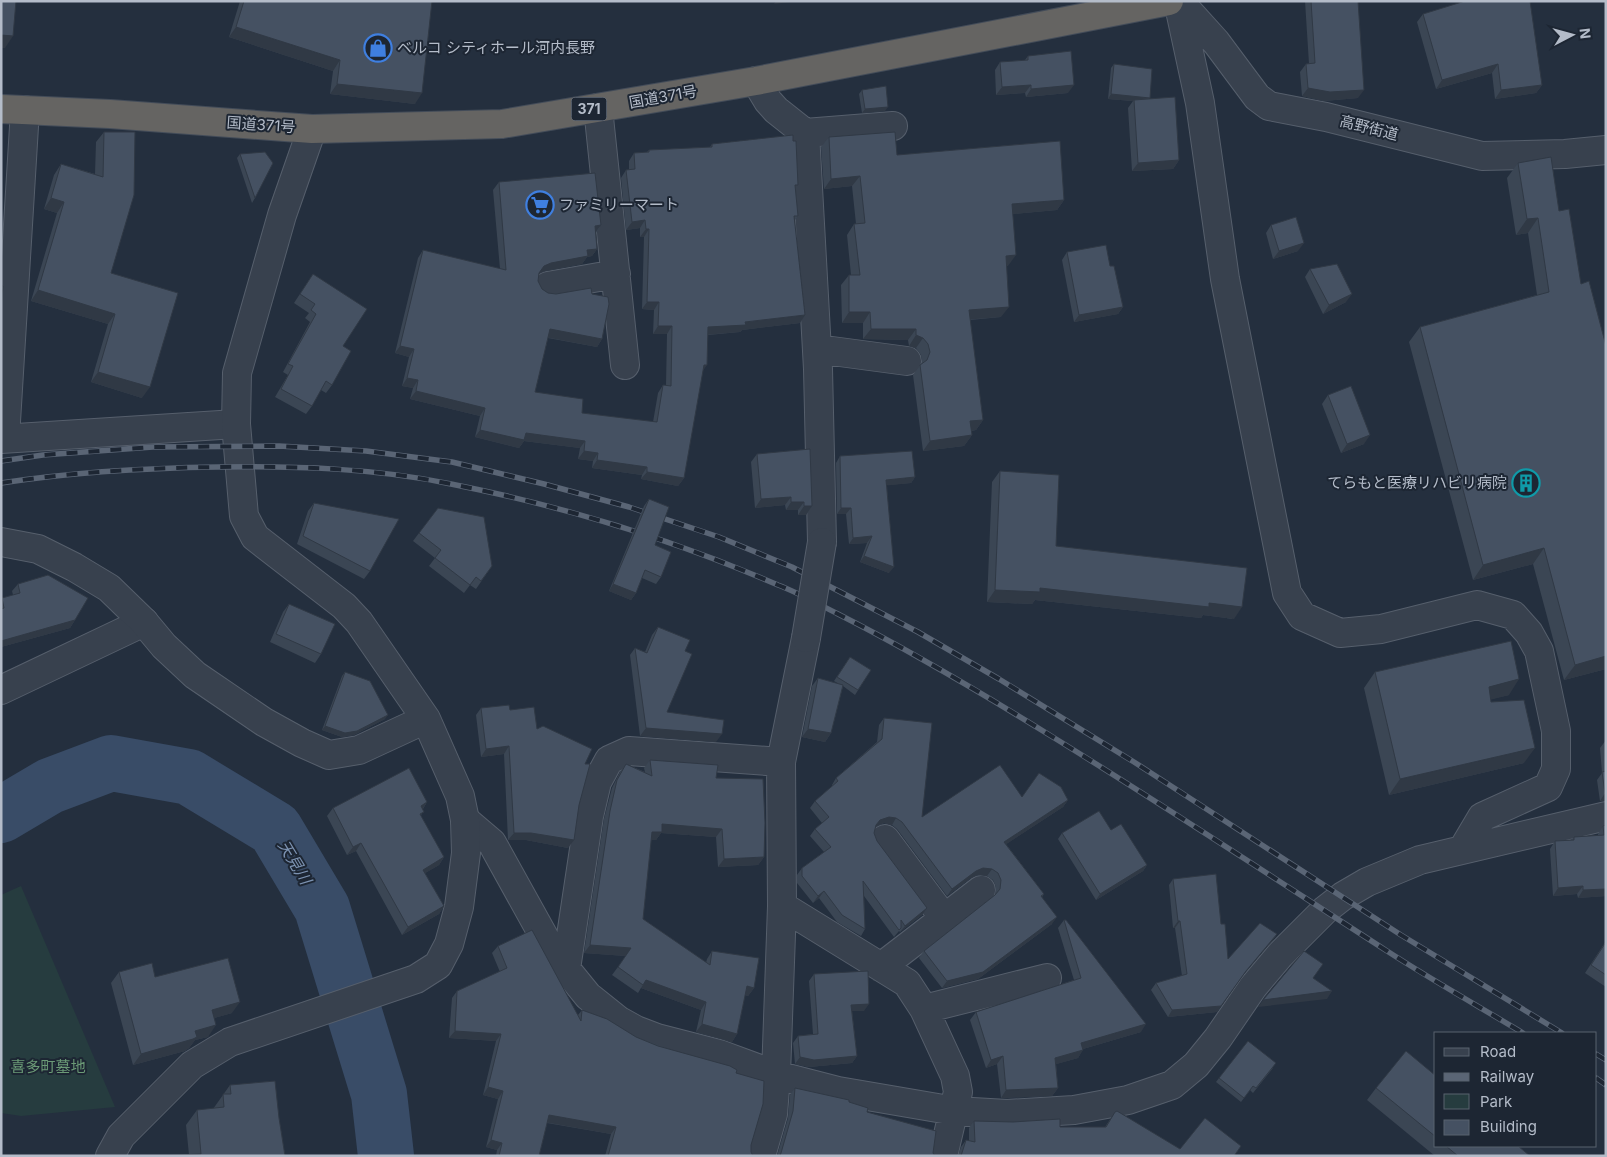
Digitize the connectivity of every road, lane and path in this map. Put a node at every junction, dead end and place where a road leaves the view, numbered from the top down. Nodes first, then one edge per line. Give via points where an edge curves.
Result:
1 (1169, 1) edge
2 (1178, 1) edge
3 (1095, 8) edge
4 (756, 81) junction
5 (598, 108) junction
6 (13, 110) edge
7 (893, 126) dead end
8 (312, 129) junction
9 (805, 133) junction
10 (1606, 150) edge
11 (616, 274) junction
12 (548, 286) dead end
13 (817, 349) junction
14 (907, 361) dead end
15 (625, 364) dead end
16 (236, 424) junction
17 (3, 438) edge
18 (1, 542) edge
19 (144, 622) junction
20 (1, 690) edge
21 (426, 719) junction
22 (781, 762) junction
23 (1606, 816) edge
24 (465, 820) junction
25 (885, 839) dead end
26 (1463, 848) junction
27 (981, 890) dead end
28 (782, 906) junction
29 (944, 918) junction
30 (881, 967) junction
31 (566, 969) junction
32 (1047, 978) dead end
33 (924, 1009) junction
34 (776, 1075) junction
35 (955, 1111) junction
36 (110, 1156) edge
37 (761, 1156) edge
38 (943, 1156) edge

1 - 3 highway, 国道371号 / 371
2 - 10 street, 高野街道 via 1216,42 1257,97 1269,106 1482,156
2 - 26 street via 1200,103 1225,279 1287,593 1302,616 1340,633 1380,629 1477,605 1513,616 1529,633 1539,651 1556,731 1556,769 1548,787 1482,817
3 - 4 highway, 国道371号 / 371
4 - 5 highway, 国道371号 / 371
4 - 9 street via 776,110
5 - 8 highway, 国道371号 / 371 via 502,124
5 - 11 street
6 - 8 highway, 国道371号 / 371
6 - 17 street
7 - 9 street
8 - 16 street via 282,215 250,326 238,373
9 - 13 street
11 - 12 street
11 - 15 street
13 - 14 street
13 - 22 street, bridge via 822,542
16 - 17 street
16 - 21 street via 244,516 255,537 344,606 359,622
18 - 19 street via 38,549 74,567 109,588
19 - 20 street
19 - 21 street via 195,675 264,722 328,755 359,750
21 - 24 street via 460,796
22 - 28 street
22 - 31 street via 629,751 609,760 597,782 589,816
23 - 26 street
24 - 31 street via 492,842 553,953
24 - 36 street via 466,857 459,907 449,944 438,965 416,979 230,1042 192,1064 121,1136
25 - 29 street
26 - 35 street via 1420,860 1342,896 1280,955 1196,1065 1172,1085 1128,1100 1074,1110 1007,1114
27 - 29 street
28 - 30 street
28 - 34 street
29 - 30 street
30 - 33 street via 907,983
31 - 34 street via 588,996 636,1030 719,1054
32 - 33 street
33 - 35 street via 955,1076 958,1092
34 - 35 street via 838,1091
34 - 37 street via 772,1114
35 - 38 street

